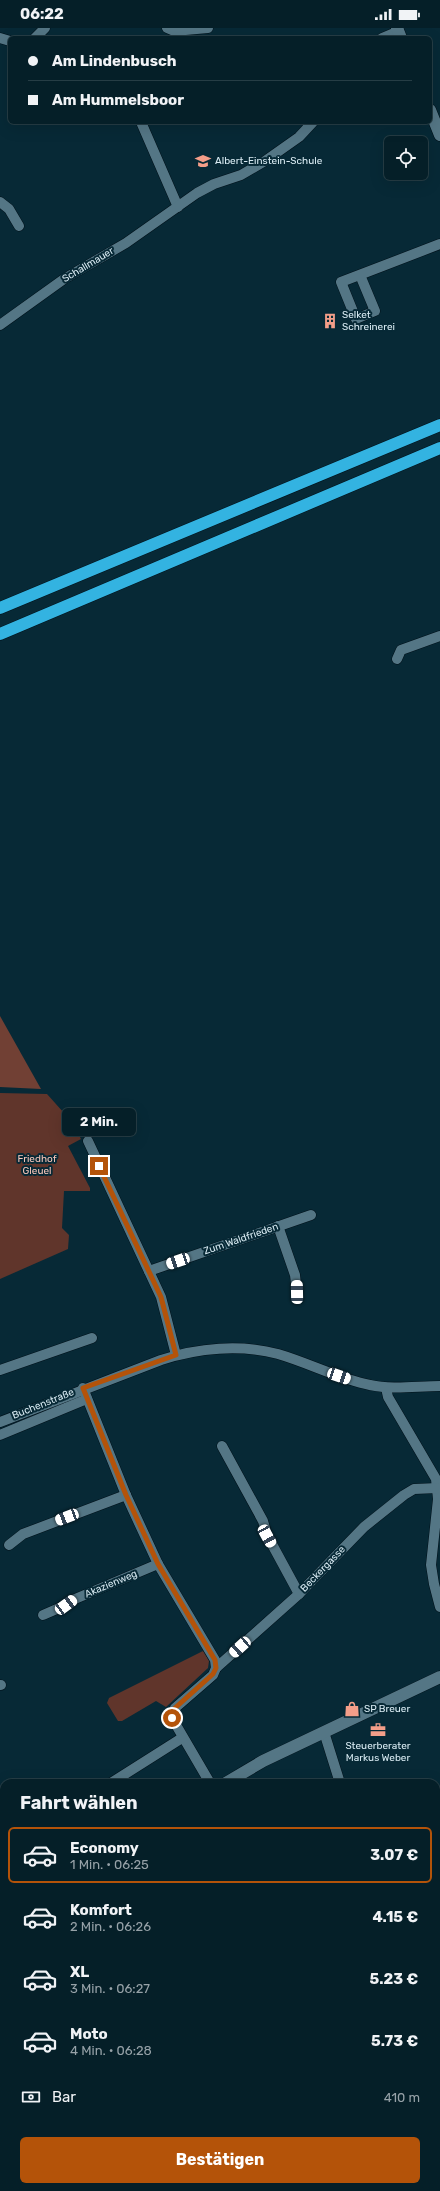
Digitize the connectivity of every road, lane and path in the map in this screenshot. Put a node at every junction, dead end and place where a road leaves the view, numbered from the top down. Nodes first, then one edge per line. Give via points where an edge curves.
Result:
1 (45, 28) edge
2 (167, 28) edge
3 (208, 28) edge
4 (399, 32) edge
5 (37, 36) edge
6 (388, 36) edge
7 (432, 115) edge
8 (142, 124) edge
9 (311, 124) edge
10 (440, 135) edge
11 (0, 202) edge
12 (178, 207) junction
13 (19, 226) dead end
14 (440, 244) edge
15 (360, 274) dead end
16 (0, 325) edge
17 (440, 425) edge
18 (440, 448) edge
19 (0, 608) edge
20 (0, 634) edge
21 (440, 636) edge
22 (398, 659) dead end
23 (88, 1141) dead end
24 (311, 1215) dead end
25 (278, 1226) junction
26 (149, 1271) junction
27 (297, 1292) dead end
28 (92, 1338) dead end
29 (176, 1355) junction
30 (0, 1370) edge
31 (440, 1386) edge
32 (83, 1388) junction
33 (386, 1388) junction
34 (87, 1399) junction
35 (0, 1422) edge
36 (0, 1435) edge
37 (222, 1446) dead end
38 (440, 1463) edge
39 (432, 1470) junction
40 (438, 1488) junction
41 (126, 1495) junction
42 (9, 1545) dead end
43 (158, 1564) junction
44 (299, 1594) junction
45 (440, 1607) edge
46 (43, 1615) dead end
47 (216, 1668) junction
48 (440, 1678) edge
49 (324, 1732) junction
50 (182, 1738) junction
51 (116, 1779) edge
52 (208, 1779) edge
53 (233, 1779) edge
54 (339, 1779) edge

1 - 5 street
2 - 3 street via 174,31
4 - 6 street
7 - 10 street
8 - 12 street
9 - 12 street, Schallmauer via 299,137 265,161 240,175 214,184
11 - 13 street via 9,209
12 - 16 street, Schallmauer via 126,243 64,279
14 - 15 street
17 - 19 highway
18 - 20 highway
21 - 22 street via 401,650
23 - 26 street
24 - 25 street, Zum Waldfrieden
25 - 26 street, Zum Waldfrieden
25 - 27 street via 295,1275
26 - 29 street via 165,1307
28 - 30 street
29 - 32 street, Buchenstraße
29 - 33 street, Buchenstraße via 218,1348 270,1353 350,1380
31 - 33 street, Buchenstraße
32 - 34 street
32 - 35 street, Buchenstraße
33 - 39 street via 388,1397
34 - 36 street, Buchenstraße
34 - 41 street
37 - 44 street
38 - 39 street
39 - 40 street
40 - 44 street, Beckergasse via 414,1489 404,1494 364,1527
40 - 45 street via 431,1565
41 - 42 street via 23,1534
41 - 43 street
43 - 46 street, Akazienweg
43 - 47 street via 215,1660
44 - 47 street, Beckergasse
47 - 50 street, Beckergasse via 213,1674 172,1713
48 - 49 street
49 - 53 street via 263,1761
49 - 54 street
50 - 51 street
50 - 52 street

